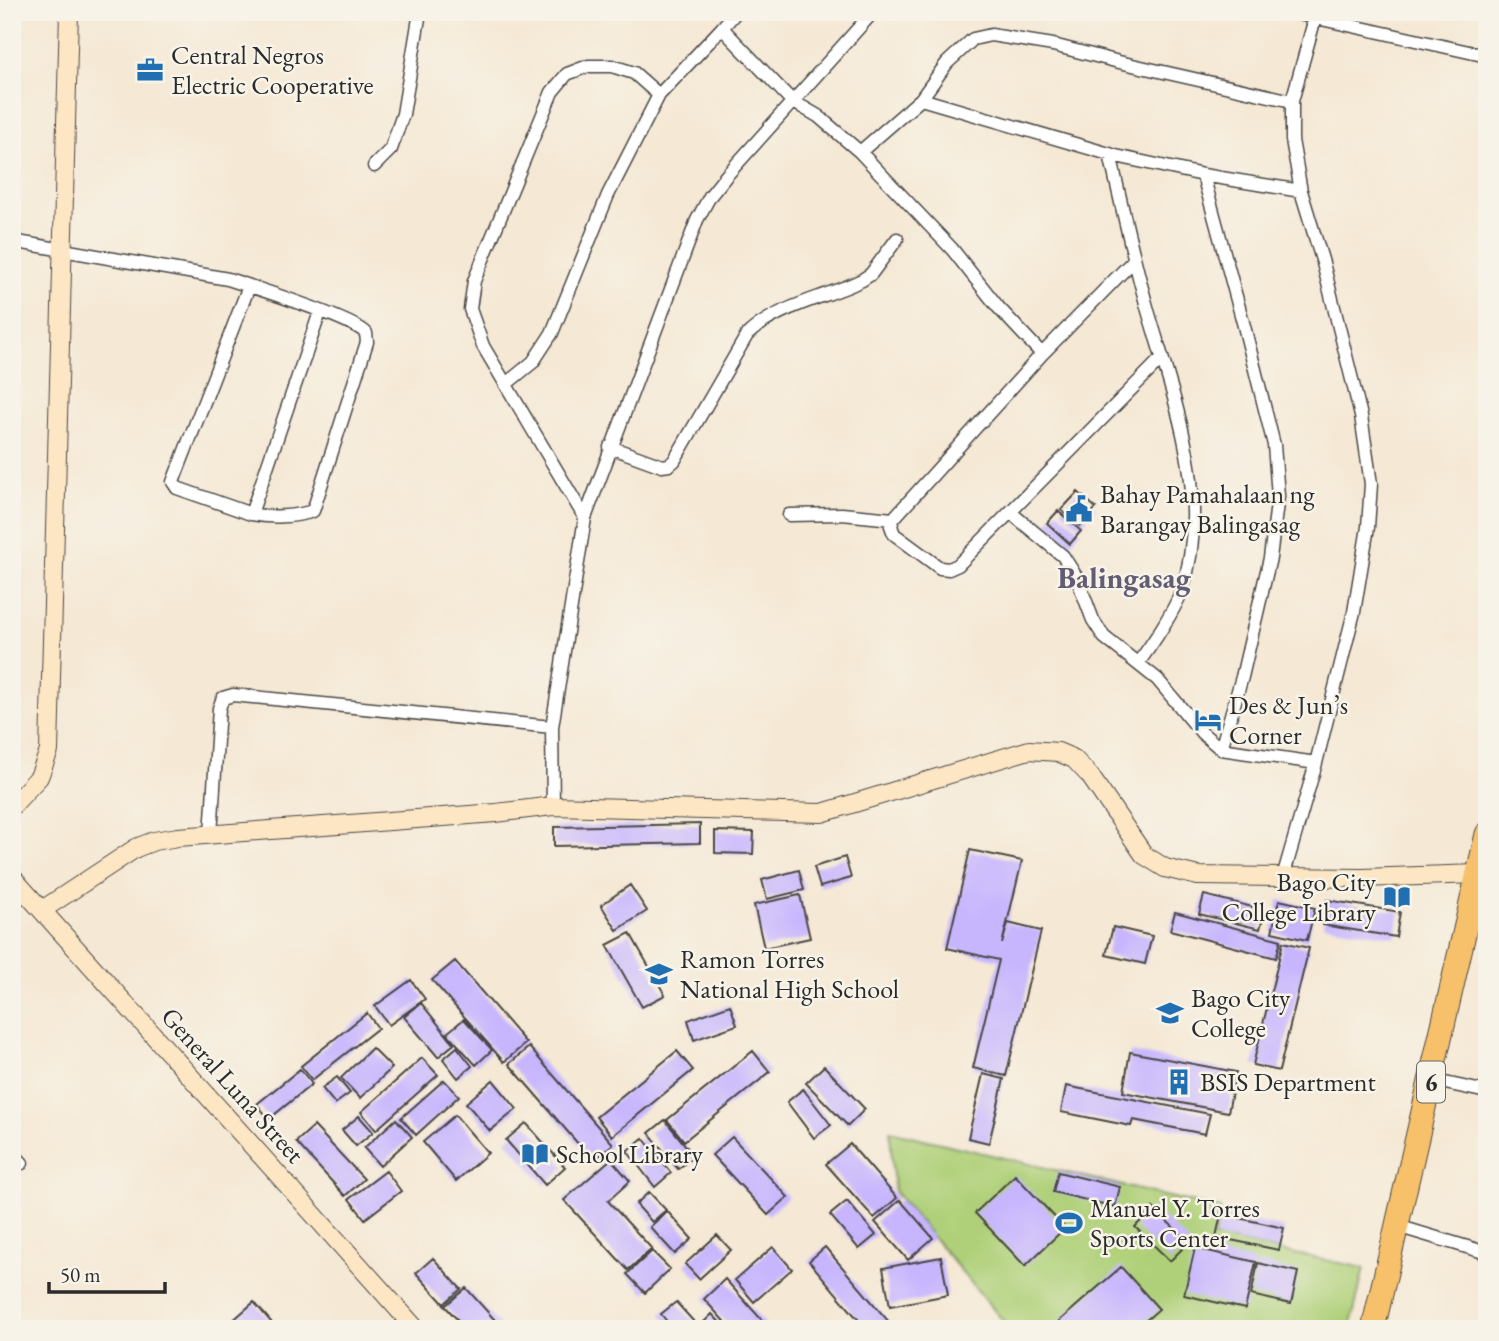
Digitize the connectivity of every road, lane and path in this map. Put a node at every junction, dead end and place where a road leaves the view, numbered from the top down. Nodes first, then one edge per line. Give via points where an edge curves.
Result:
1 (69, 12) edge
2 (420, 12) edge
3 (736, 12) edge
4 (873, 12) edge
5 (1290, 12) edge
6 (1315, 18) junction
7 (722, 28) junction
8 (1487, 56) edge
9 (659, 94) junction
10 (921, 99) junction
11 (792, 101) junction
12 (1292, 102) junction
13 (860, 152) junction
14 (1110, 154) junction
15 (374, 166) dead end
16 (1203, 175) junction
17 (1301, 191) junction
18 (897, 239) dead end
19 (12, 241) edge
20 (62, 251) junction
21 (1134, 260) junction
22 (249, 286) junction
23 (320, 312) junction
24 (1042, 354) junction
25 (1162, 358) junction
26 (506, 384) junction
27 (610, 447) junction
28 (1010, 512) junction
29 (251, 514) junction
30 (789, 515) dead end
31 (585, 518) junction
32 (893, 519) junction
33 (1138, 663) junction
34 (552, 727) junction
35 (1221, 749) junction
36 (1316, 763) junction
37 (12, 806) edge
38 (553, 806) junction
39 (1487, 834) edge
40 (211, 835) junction
41 (1482, 872) edge
42 (12, 877) edge
43 (1283, 877) junction
44 (19, 898) edge
45 (42, 909) junction
46 (1431, 1080) junction
47 (1487, 1092) edge
48 (12, 1152) edge
49 (22, 1163) dead end
50 (1397, 1226) junction
51 (1487, 1253) edge
52 (416, 1329) edge
53 (1373, 1329) edge

1 - 20 street
2 - 15 street via 403,114 391,149
3 - 7 street
4 - 11 street
5 - 6 street
6 - 8 street
6 - 12 street
7 - 9 street
7 - 11 street
9 - 26 street via 608,195 552,333 533,362
9 - 26 street via 634,73 611,66 588,66 567,74 552,92 474,281 470,309 483,346
10 - 12 street via 947,63 973,39 991,35 1053,45
10 - 13 street
10 - 14 street
11 - 13 street via 818,116
11 - 27 street via 718,186 697,220
12 - 17 street via 1292,140
13 - 24 street
14 - 16 street
14 - 21 street
16 - 17 street
16 - 35 street via 1273,445 1278,496 1269,558
17 - 36 street via 1358,404 1371,485 1354,612
18 - 27 street via 872,274 758,324 747,335 674,461 662,466
19 - 20 street
20 - 22 street via 215,276
20 - 37 street via 49,751 39,777
21 - 24 street
21 - 25 street
22 - 23 street
22 - 29 street via 173,482 177,488
23 - 29 street
23 - 29 street via 361,327 367,342 316,505 305,514
24 - 32 street
25 - 28 street
25 - 33 street via 1189,463 1191,553 1181,592
26 - 31 street
27 - 31 street
28 - 32 street via 949,569 940,568 894,534
28 - 33 street via 1063,555 1104,637
30 - 32 street
31 - 34 street
33 - 35 street
34 - 38 street
34 - 40 street via 233,695 223,698
35 - 36 street
36 - 43 street
38 - 40 street
38 - 43 street via 822,813 1029,750 1074,759 1144,855 1166,868 1198,876
39 - 41 highway, 6
40 - 45 street via 178,836 136,848
41 - 43 street
41 - 46 highway, 6
42 - 44 street, General Luna Street
44 - 45 street, General Luna Street
45 - 52 street, General Luna Street
46 - 47 street
46 - 50 highway, 6
48 - 49 street
50 - 51 street
50 - 53 highway, 6

